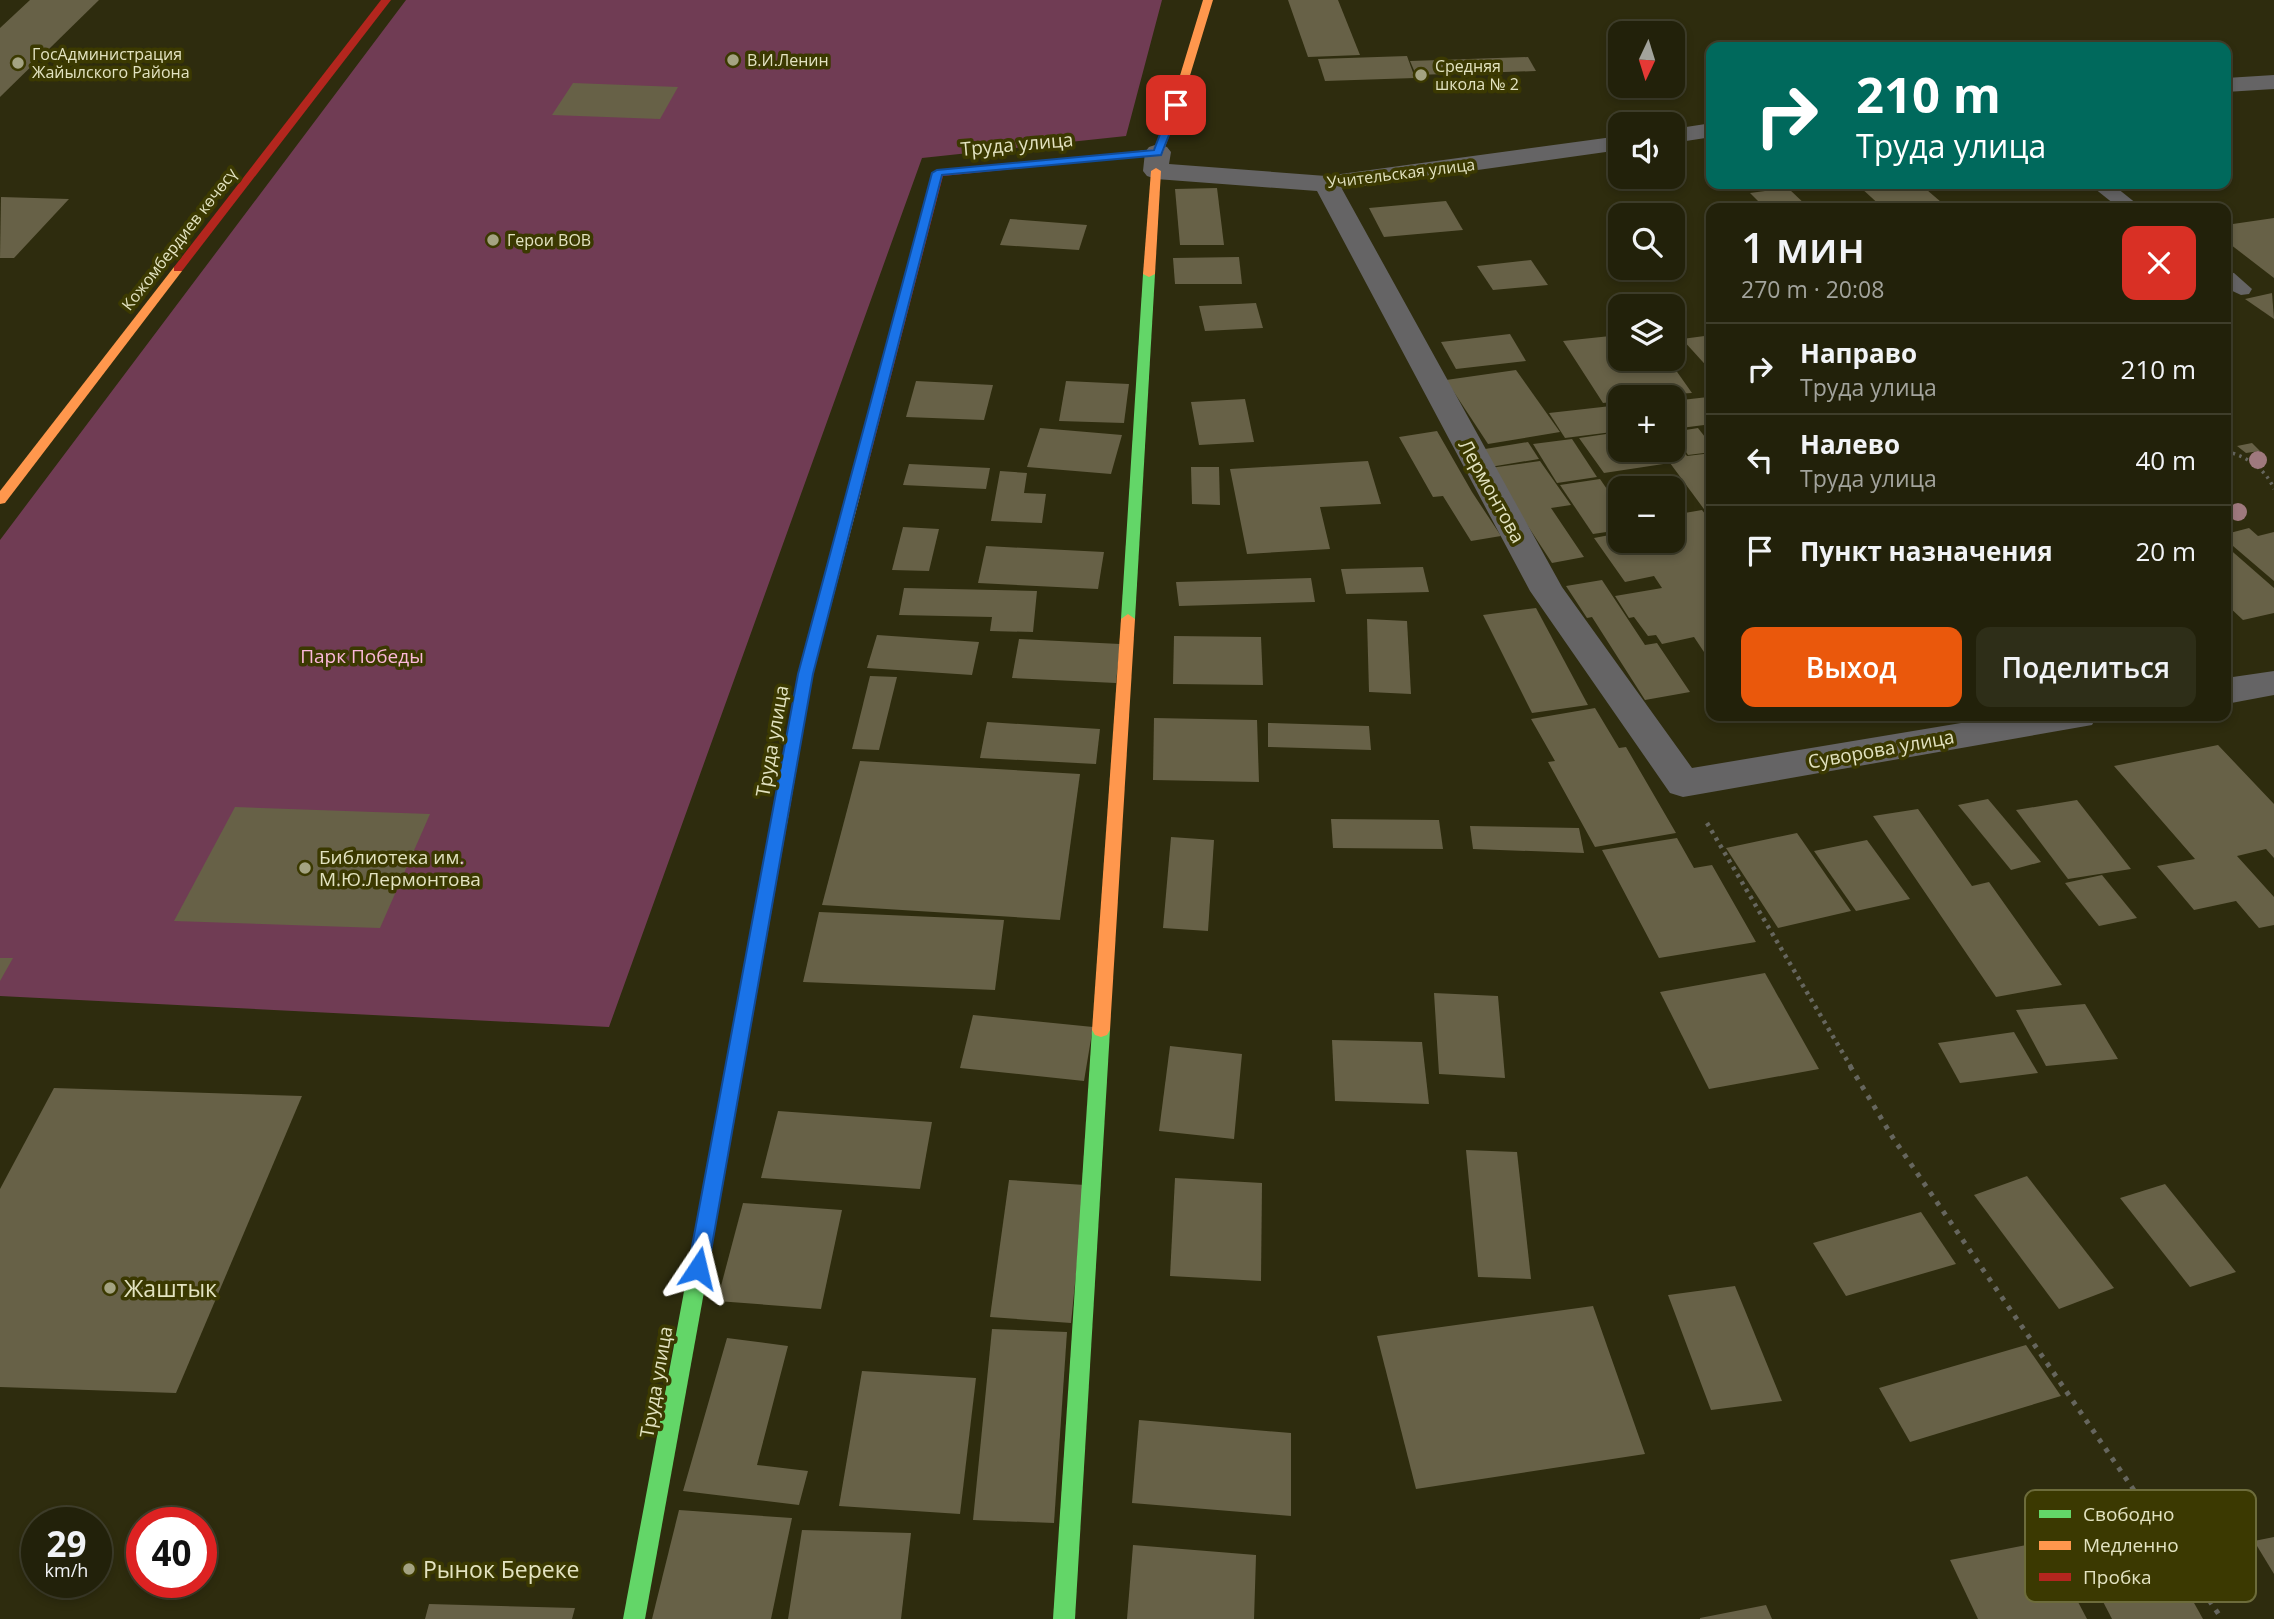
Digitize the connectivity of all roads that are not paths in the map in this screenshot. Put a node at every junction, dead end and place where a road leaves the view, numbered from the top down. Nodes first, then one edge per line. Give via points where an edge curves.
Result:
1 (386, 0) edge
2 (1208, 0) edge
3 (2274, 82) edge
4 (2231, 85) edge
5 (1706, 131) edge
6 (1685, 134) edge
7 (1608, 145) edge
8 (1157, 162) junction
9 (1326, 184) junction
10 (2106, 189) edge
11 (2125, 203) edge
12 (0, 500) edge
13 (2274, 683) edge
14 (2231, 690) edge
15 (2049, 721) edge
16 (1683, 783) joint
17 (634, 1619) edge
18 (1064, 1619) edge

1 - 12 street, Кожомбердиев көчөсү
2 - 8 street
3 - 4 street
5 - 6 street
7 - 9 street, Учительская улица
8 - 9 street, Учительская улица
8 - 17 street, Труда улица via 937,173 806,674
8 - 18 street
9 - 16 street, Лермонтова via 1547,591
10 - 11 lane
13 - 14 street
15 - 16 street, Суворова улица

